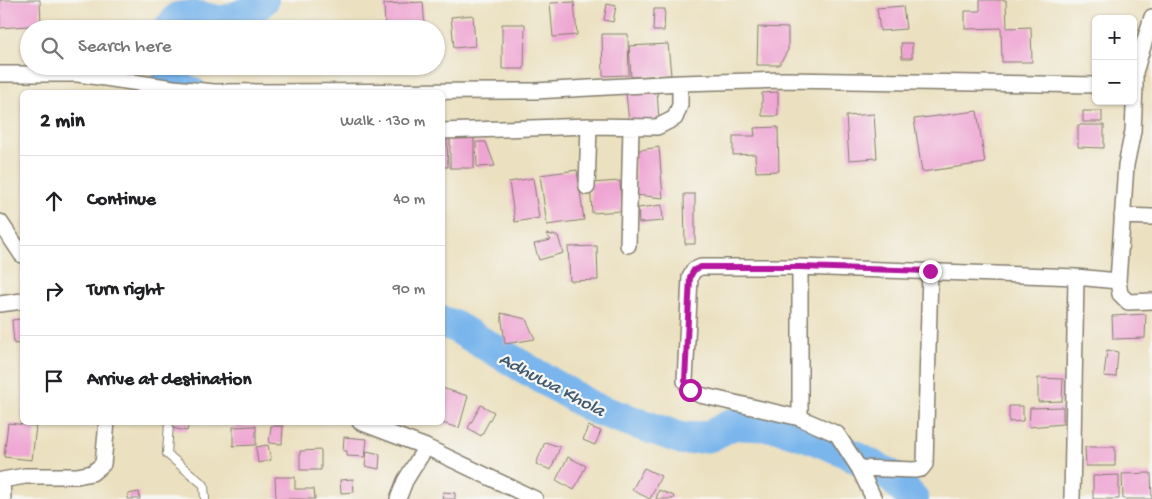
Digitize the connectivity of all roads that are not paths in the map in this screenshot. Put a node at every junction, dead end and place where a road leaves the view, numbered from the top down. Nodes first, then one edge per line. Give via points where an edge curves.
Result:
1 (1152, 17) edge
2 (1137, 66) edge
3 (0, 74) edge
4 (20, 74) edge
5 (85, 75) edge
6 (680, 82) junction
7 (1092, 85) edge
8 (194, 90) edge
9 (445, 91) edge
10 (1134, 105) edge
11 (590, 126) junction
12 (631, 128) junction
13 (445, 131) edge
14 (587, 187) dead end
15 (1122, 216) junction
16 (1152, 217) edge
17 (0, 222) edge
18 (628, 244) dead end
19 (20, 252) edge
20 (800, 267) junction
21 (930, 271) junction
22 (1076, 277) junction
23 (1118, 281) junction
24 (20, 301) edge
25 (1152, 301) edge
26 (0, 304) edge
27 (800, 418) junction
28 (107, 425) edge
29 (169, 425) edge
30 (368, 425) edge
31 (426, 447) junction
32 (858, 468) junction
33 (3, 499) edge
34 (205, 499) edge
35 (398, 499) edge
36 (535, 499) edge
37 (874, 499) edge
38 (1072, 499) edge

1 - 2 street
3 - 4 street
5 - 8 street
6 - 7 street via 784,80
6 - 9 street via 535,91
6 - 12 street via 680,106 675,118 657,127
10 - 15 street
11 - 12 street
11 - 13 street
11 - 14 street
12 - 18 street
15 - 16 street
15 - 23 street
17 - 19 street
20 - 21 street
20 - 27 street
20 - 27 street via 701,267 694,270 690,277 685,381 690,390 700,395
21 - 22 street
21 - 32 street via 925,464 914,470
22 - 23 street
22 - 38 street
23 - 25 street via 1120,294 1128,302
24 - 26 street
27 - 32 street via 838,434
28 - 33 street via 104,464 92,473 2,480
29 - 34 lane via 167,454 204,485
30 - 31 street
31 - 35 street
31 - 36 street
32 - 37 street

